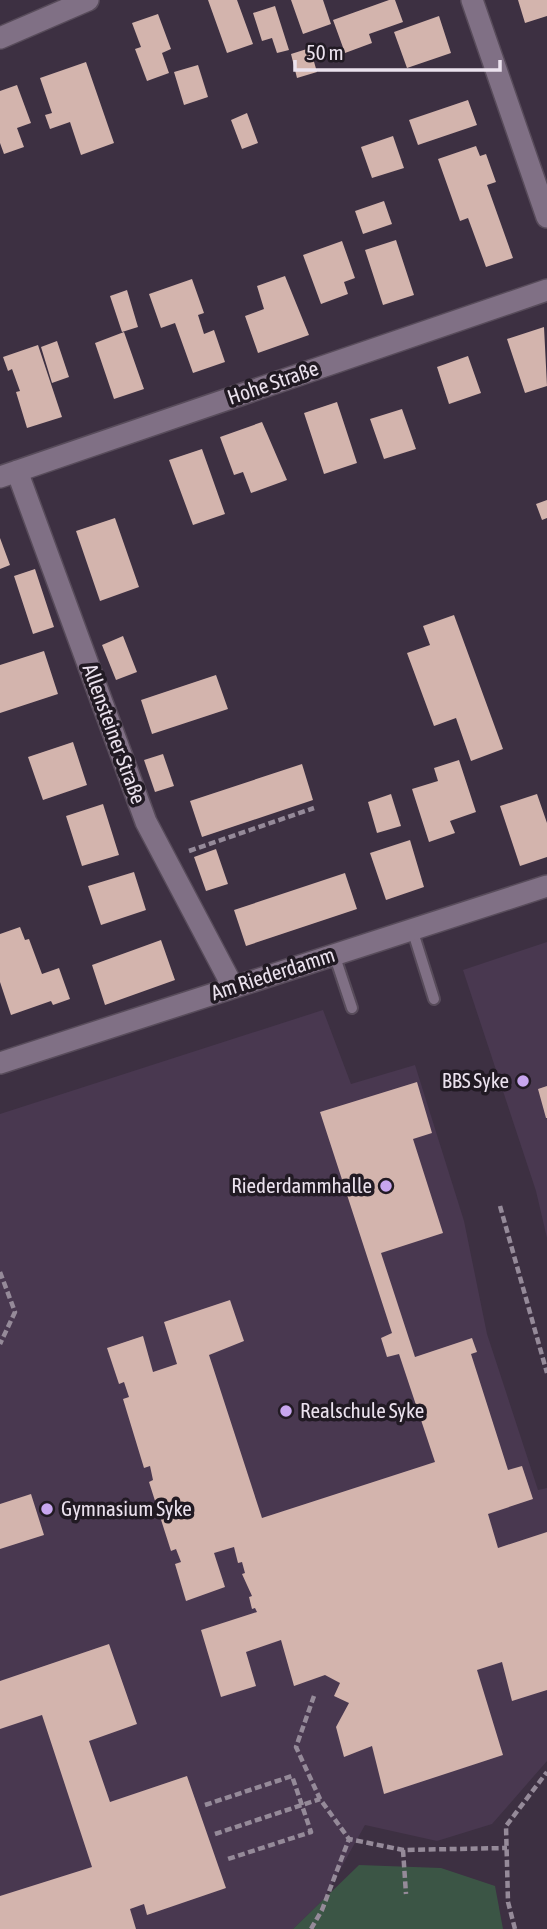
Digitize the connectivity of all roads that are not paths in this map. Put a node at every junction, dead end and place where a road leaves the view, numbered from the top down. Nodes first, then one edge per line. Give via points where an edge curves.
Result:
1 (88, 0) edge
2 (472, 0) edge
3 (0, 38) edge
4 (547, 216) edge
5 (547, 290) edge
6 (9, 474) edge
7 (547, 886) edge
8 (412, 929) junction
9 (334, 954) junction
10 (233, 987) junction
11 (433, 999) dead end
12 (352, 1008) dead end
13 (0, 1063) edge

1 - 3 street
2 - 4 street
5 - 6 street, Hohe Straße
6 - 10 street, Allensteiner Straße via 146,822
7 - 8 street, Am Riederdamm
8 - 9 street, Am Riederdamm
8 - 11 lane
9 - 10 street, Am Riederdamm
9 - 12 lane
10 - 13 street, Am Riederdamm

